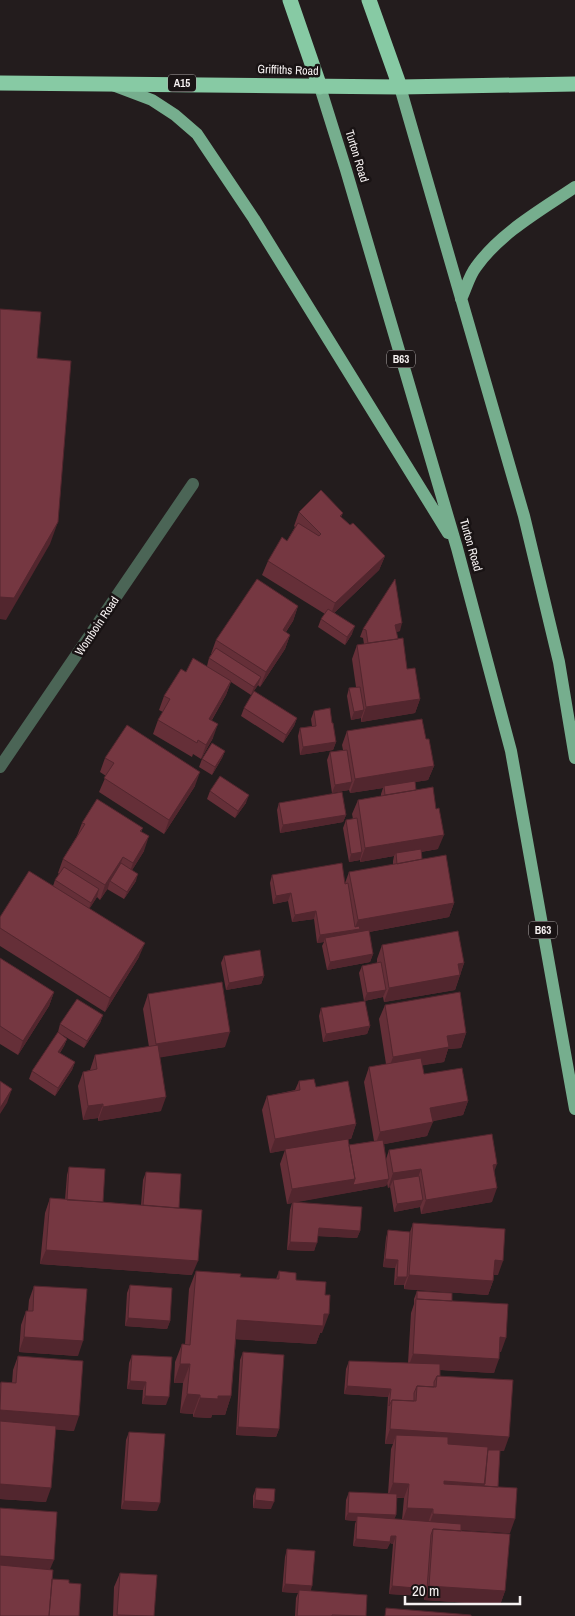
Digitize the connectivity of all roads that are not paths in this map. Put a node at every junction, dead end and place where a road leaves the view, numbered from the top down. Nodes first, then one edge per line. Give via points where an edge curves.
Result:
1 (290, 0) edge
2 (368, 0) edge
3 (0, 83) edge
4 (106, 83) junction
5 (575, 84) edge
6 (320, 86) junction
7 (400, 87) junction
8 (575, 187) edge
9 (461, 299) junction
10 (194, 484) dead end
11 (457, 548) junction
12 (575, 758) edge
13 (0, 767) edge
14 (575, 1109) edge

1 - 6 highway, Turton Road / B63
2 - 7 highway
3 - 4 highway, Griffiths Road / A15
4 - 6 highway, Griffiths Road / A15
4 - 11 main road via 152,100 175,114 197,134 254,219
5 - 7 highway, Griffiths Road / A15
6 - 7 highway, Griffiths Road / A15
6 - 11 main road, Turton Road / B63
7 - 9 main road
8 - 9 main road via 494,246 475,268
9 - 12 main road via 524,516 559,662
10 - 13 street, Womboin Road
11 - 14 main road, Turton Road / B63 via 511,751

